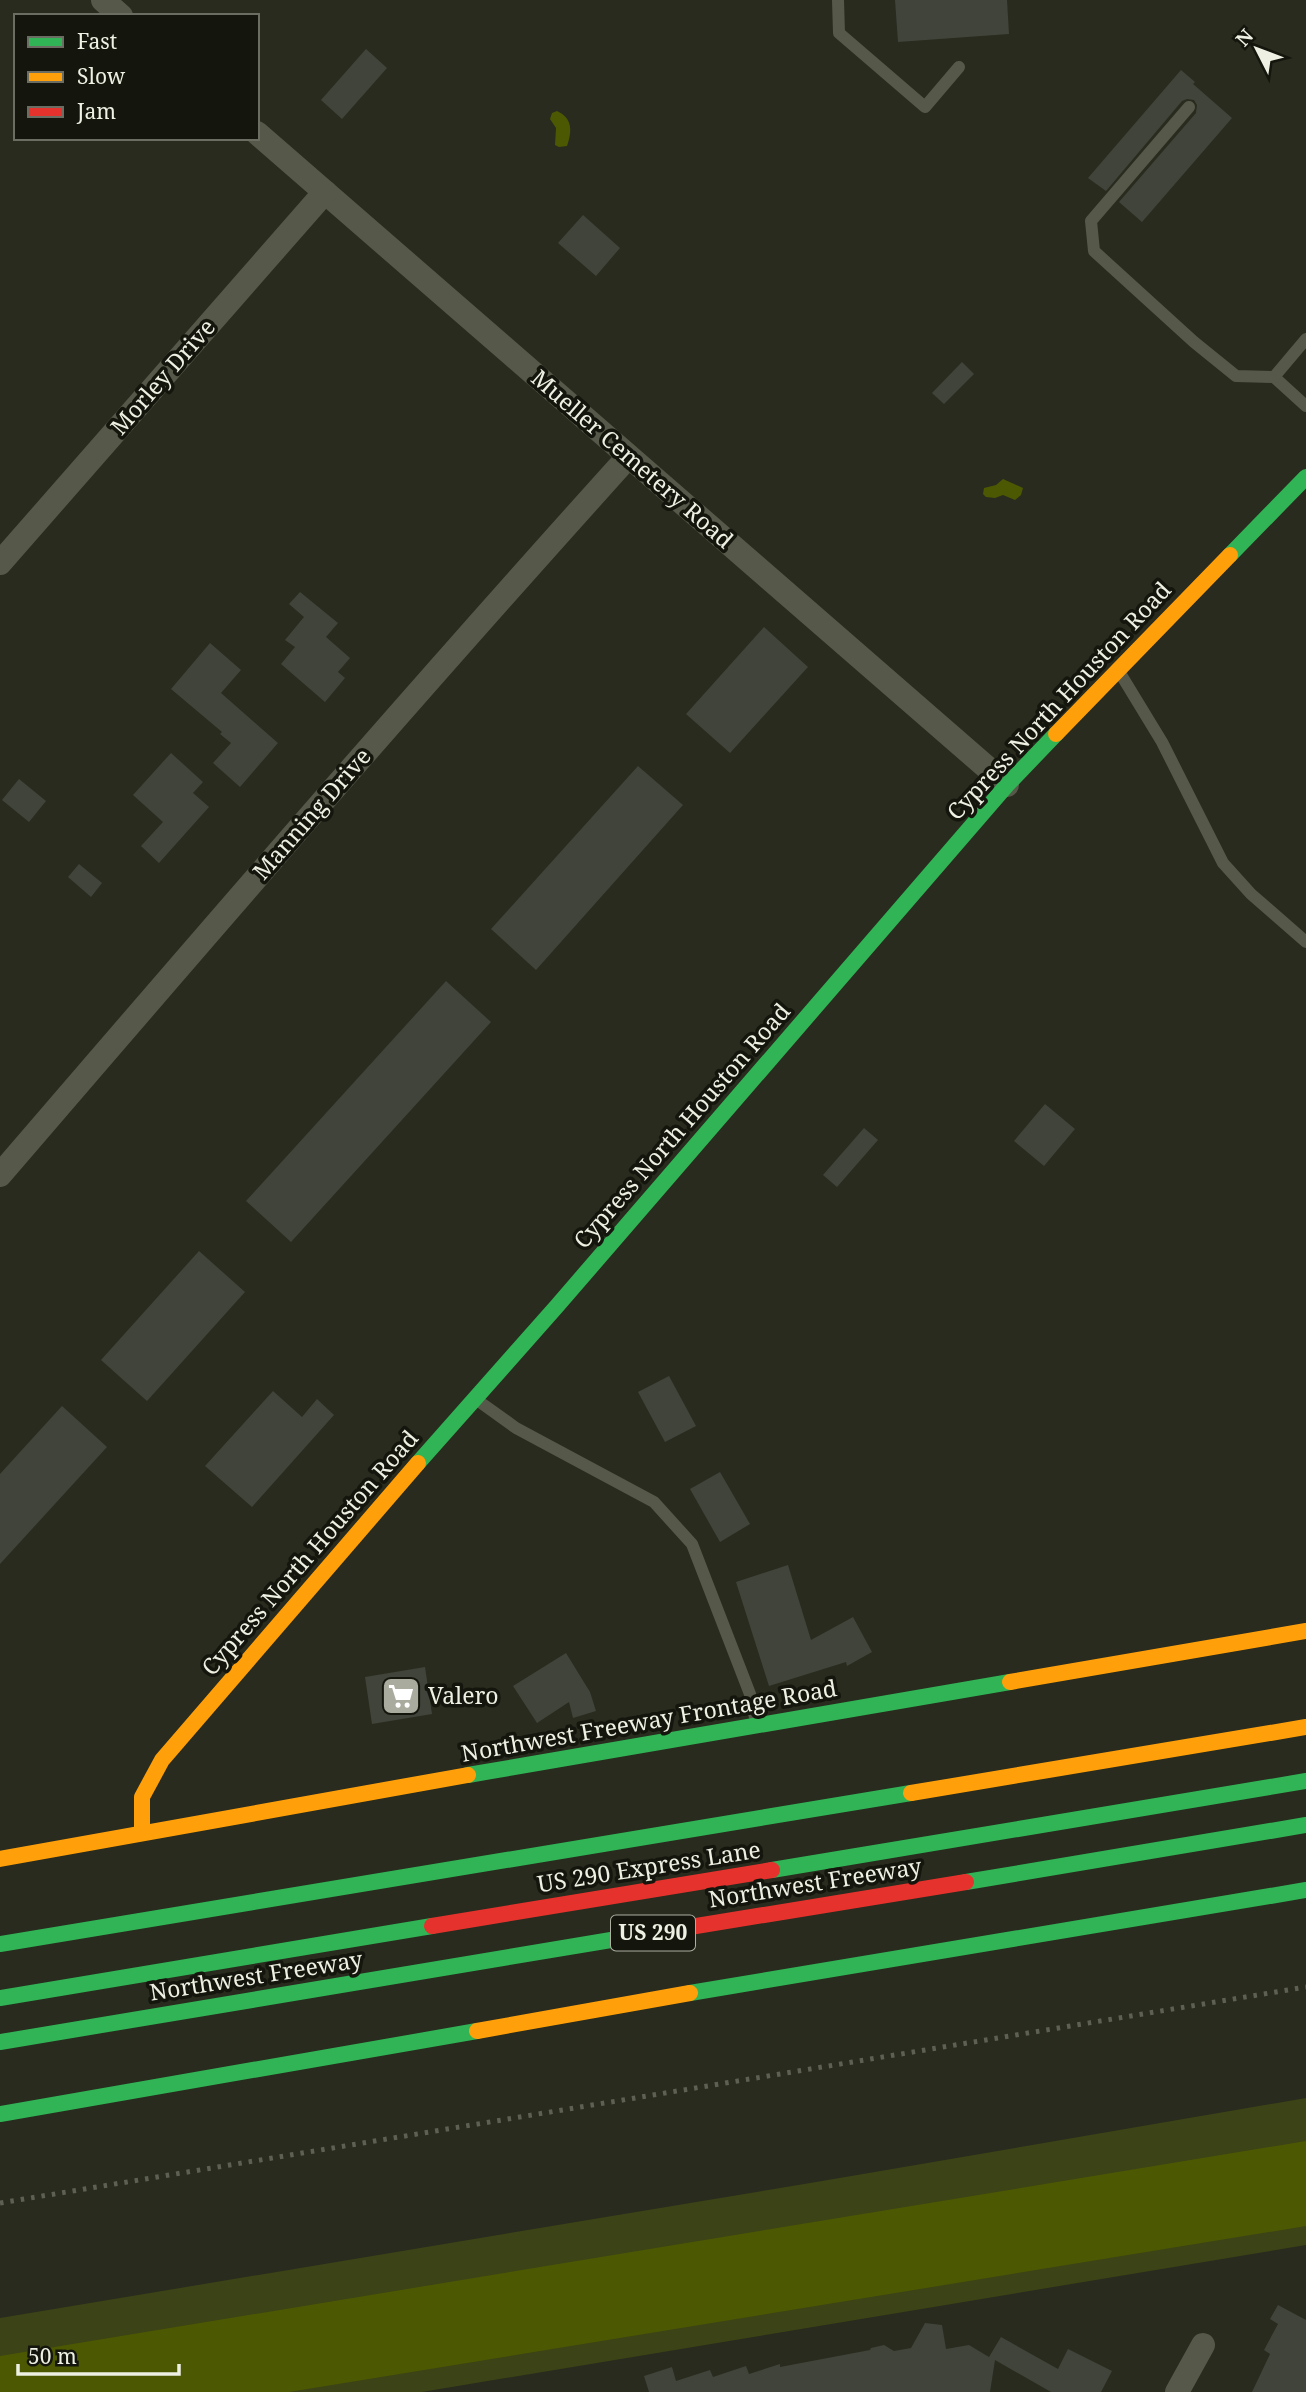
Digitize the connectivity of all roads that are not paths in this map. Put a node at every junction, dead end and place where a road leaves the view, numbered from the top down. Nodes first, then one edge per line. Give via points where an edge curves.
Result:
1 (103, 0) edge
2 (838, 0) edge
3 (119, 14) edge
4 (958, 68) dead end
5 (1189, 107) dead end
6 (259, 135) edge
7 (325, 192) junction
8 (1306, 339) edge
9 (1274, 377) junction
10 (1306, 406) edge
11 (628, 457) junction
12 (1306, 477) edge
13 (0, 563) edge
14 (1118, 670) junction
15 (1007, 785) junction
16 (1306, 942) edge
17 (0, 1175) edge
18 (475, 1399) junction
19 (1306, 1631) edge
20 (757, 1726) junction
21 (1306, 1727) edge
22 (1306, 1781) edge
23 (1306, 1825) edge
24 (142, 1833) junction
25 (0, 1859) edge
26 (1306, 1890) edge
27 (0, 1944) edge
28 (0, 1998) edge
29 (0, 2042) edge
30 (0, 2114) edge
31 (1203, 2345) dead end
32 (1177, 2392) edge

1 - 3 street
2 - 4 lane via 839,33 925,107
5 - 9 lane via 1091,221 1094,251 1236,376
6 - 7 street, Mueller Cemetery Road
7 - 11 street, Mueller Cemetery Road
7 - 13 street, Morley Drive
8 - 9 lane
9 - 10 lane
11 - 15 street, Mueller Cemetery Road
11 - 17 street, Manning Drive
12 - 14 main road, Cypress North Houston Road
14 - 15 main road, Cypress North Houston Road
14 - 16 lane via 1162,742 1223,863
15 - 18 main road, Cypress North Houston Road
18 - 20 lane via 516,1429 654,1502 692,1544 750,1694
18 - 24 main road, Cypress North Houston Road via 162,1760 142,1797
19 - 20 main road, Northwest Freeway Frontage Road
20 - 24 main road, Northwest Freeway Frontage Road
21 - 27 main road
22 - 28 main road, US 290 Express Lane
23 - 29 main road, Northwest Freeway / US 290
24 - 25 main road, Northwest Freeway Frontage Road
26 - 30 main road
31 - 32 street

